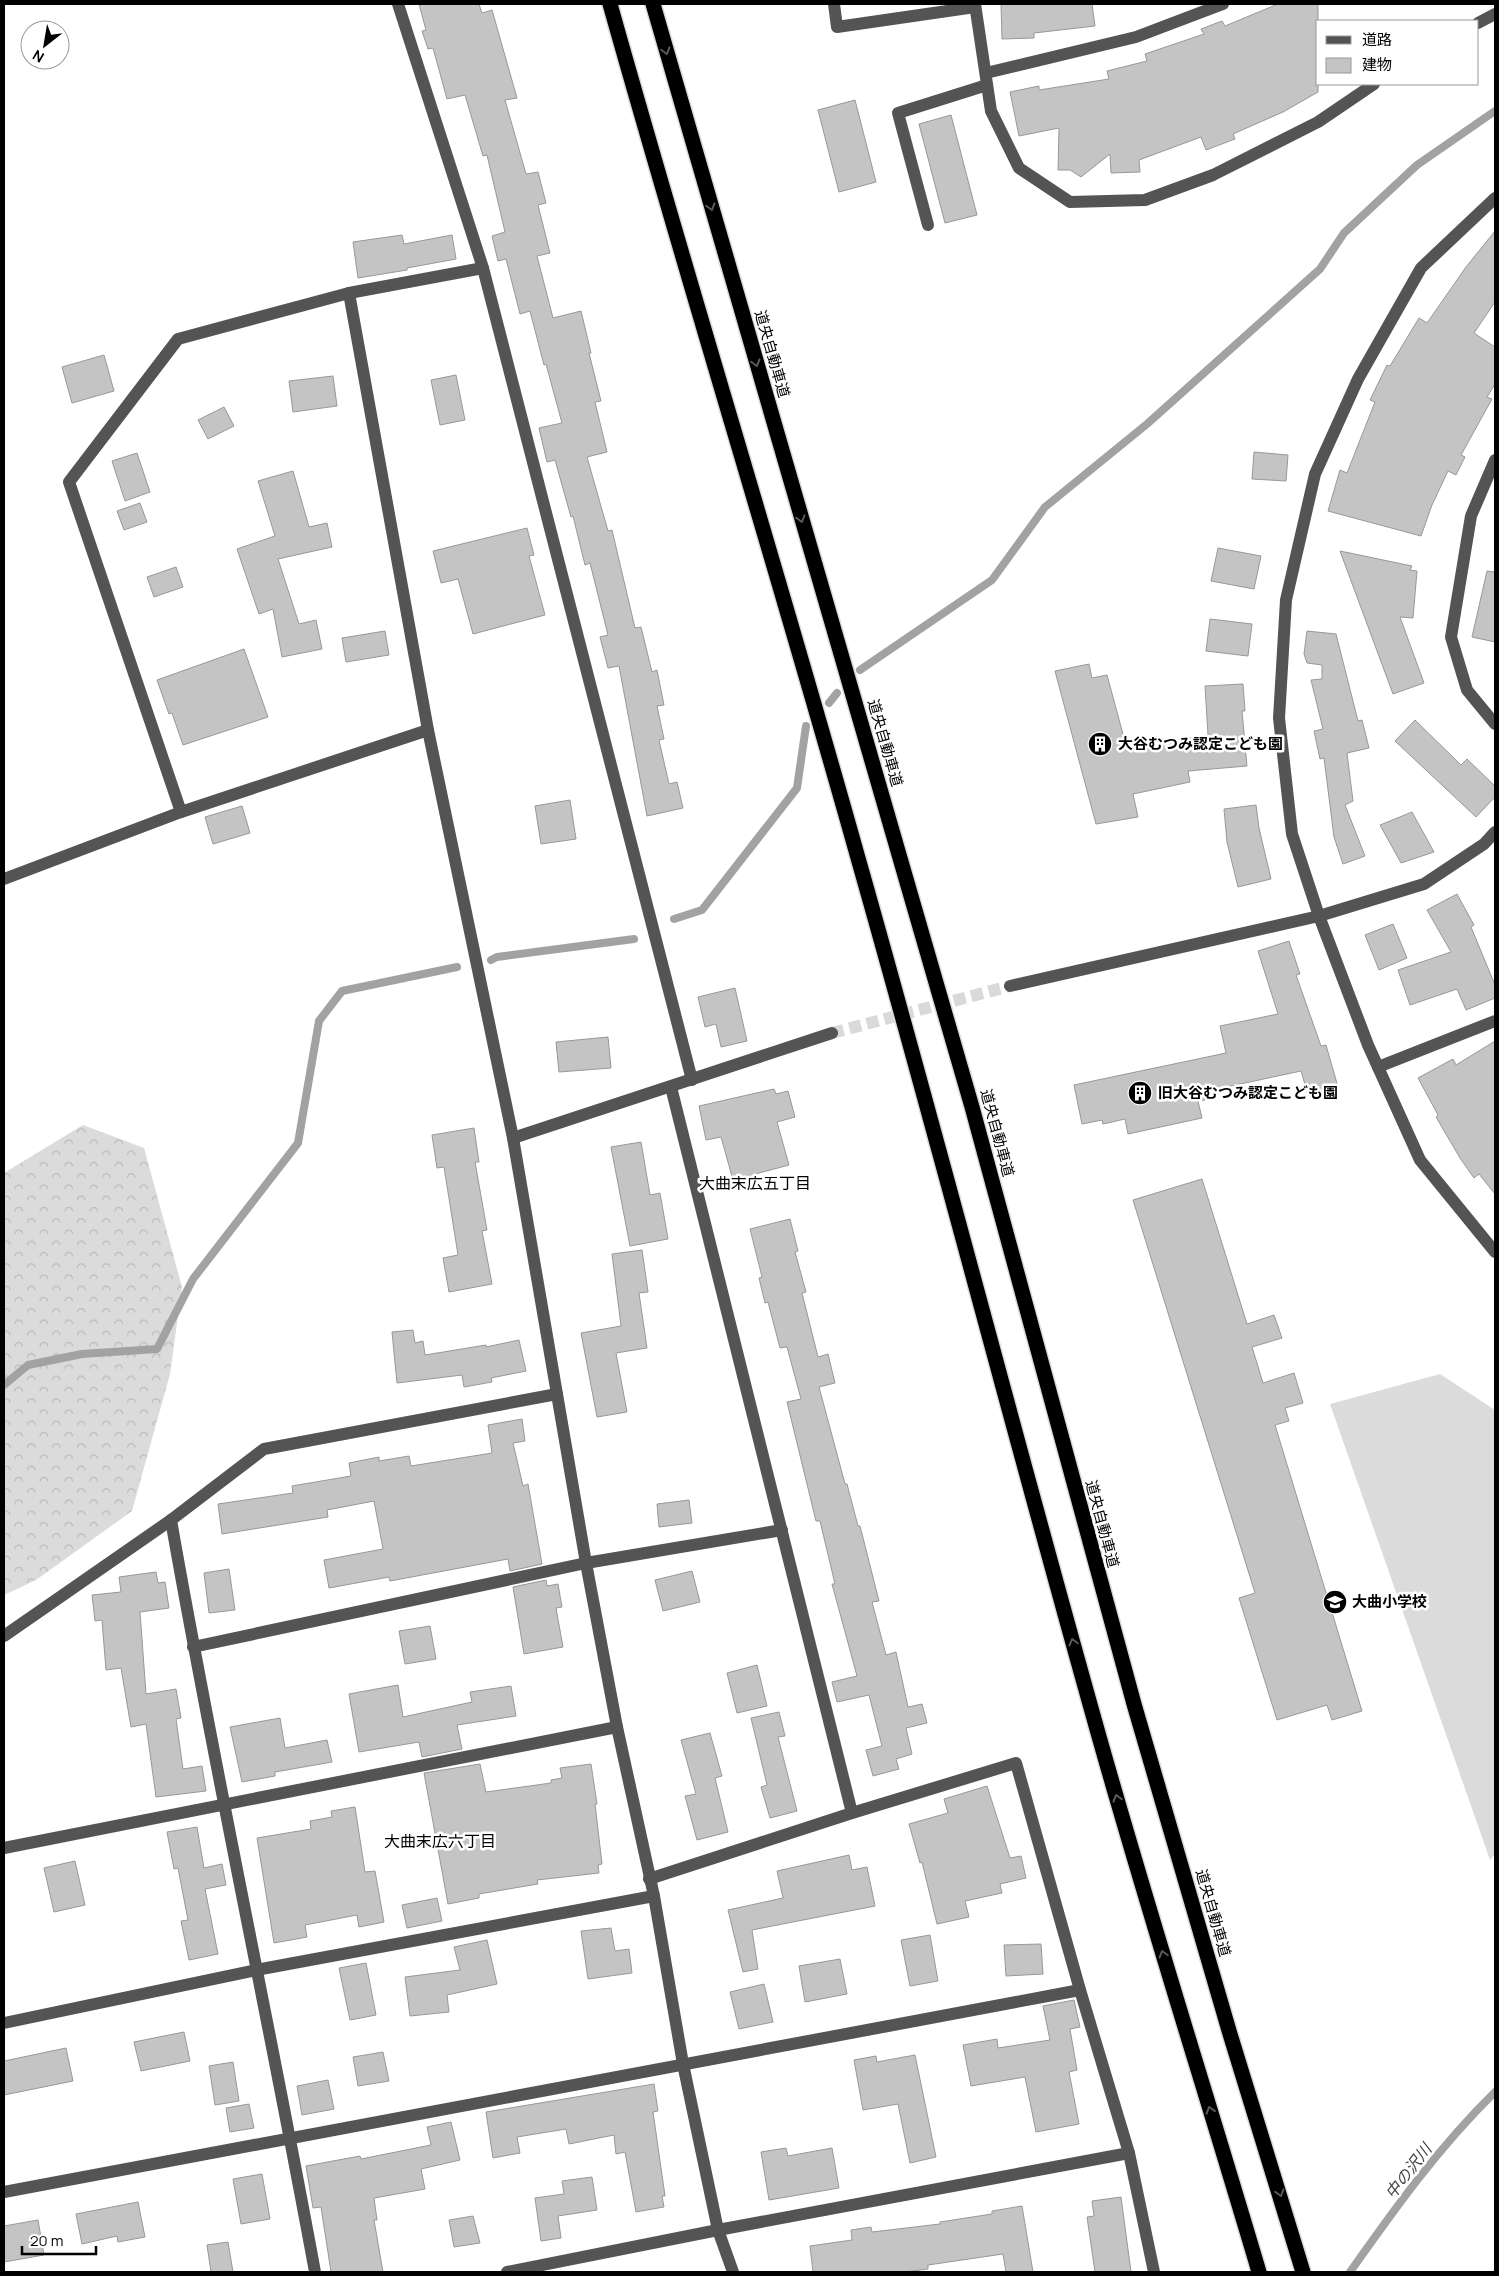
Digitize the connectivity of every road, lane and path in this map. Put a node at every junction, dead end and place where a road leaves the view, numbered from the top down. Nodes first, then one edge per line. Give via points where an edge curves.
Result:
1 (398, 4) edge
2 (610, 4) edge
3 (652, 4) edge
4 (834, 4) edge
5 (1223, 4) edge
6 (975, 5) edge
7 (1495, 14) edge
8 (1479, 22) edge
9 (986, 79) junction
10 (1373, 85) edge
11 (1495, 198) edge
12 (928, 225) dead end
13 (483, 268) junction
14 (349, 294) junction
15 (1495, 460) edge
16 (1495, 724) edge
17 (428, 730) junction
18 (181, 812) junction
19 (1495, 832) edge
20 (4, 879) edge
21 (1319, 916) junction
22 (1010, 986) tunnel mouth
23 (1495, 1021) edge
24 (832, 1033) tunnel mouth
25 (1378, 1068) junction
26 (692, 1080) junction
27 (671, 1087) junction
28 (513, 1138) junction
29 (1495, 1252) edge
30 (557, 1394) junction
31 (171, 1520) junction
32 (782, 1530) junction
33 (586, 1563) junction
34 (4, 1636) edge
35 (193, 1647) junction
36 (617, 1727) junction
37 (225, 1804) junction
38 (852, 1813) junction
39 (4, 1848) edge
40 (649, 1879) junction
41 (654, 1896) junction
42 (256, 1970) junction
43 (1080, 1990) junction
44 (4, 2023) edge
45 (683, 2064) junction
46 (290, 2137) junction
47 (1130, 2154) junction
48 (4, 2192) edge
49 (718, 2230) junction
50 (315, 2272) edge
51 (507, 2272) edge
52 (733, 2272) edge
53 (1154, 2272) edge
54 (1259, 2272) edge
55 (1303, 2272) edge

1 - 13 street
54 -> 2 highway via 1094,1719 857,852
3 -> 55 highway, 道央自動車道 via 972,1107 1132,1695
4 - 6 street via 837,27
5 - 9 street via 1136,37
6 - 9 street
7 - 8 street
9 - 10 street via 992,111 1018,168 1070,202 1145,200 1213,175 1318,122
9 - 12 street via 898,113
11 - 21 street via 1421,268 1358,379 1315,474 1286,600 1280,718 1292,834
13 - 14 street
13 - 26 street
14 - 17 street
14 - 18 street via 178,339 69,482
15 - 16 street via 1471,516 1451,637 1467,690
17 - 18 street
17 - 28 street
18 - 20 street
19 - 21 street via 1484,844 1424,884
21 - 22 street
21 - 25 street
23 - 25 street
24 - 26 street
25 - 29 street via 1420,1160
26 - 27 street
27 - 28 street
27 - 32 street
28 - 30 street
30 - 31 street via 264,1449
30 - 33 street
31 - 34 street
31 - 35 street
32 - 33 street
32 - 38 street
33 - 35 street
33 - 36 street
35 - 37 street
36 - 37 street
36 - 40 street
37 - 39 street
37 - 42 street
38 - 40 street
38 - 43 street via 1016,1763
40 - 41 street
41 - 42 street
41 - 45 street
42 - 44 street
42 - 46 street
43 - 45 street
43 - 47 street
45 - 46 street
45 - 49 street
46 - 48 street
46 - 50 street
47 - 49 street
47 - 53 street
49 - 51 street
49 - 52 street

